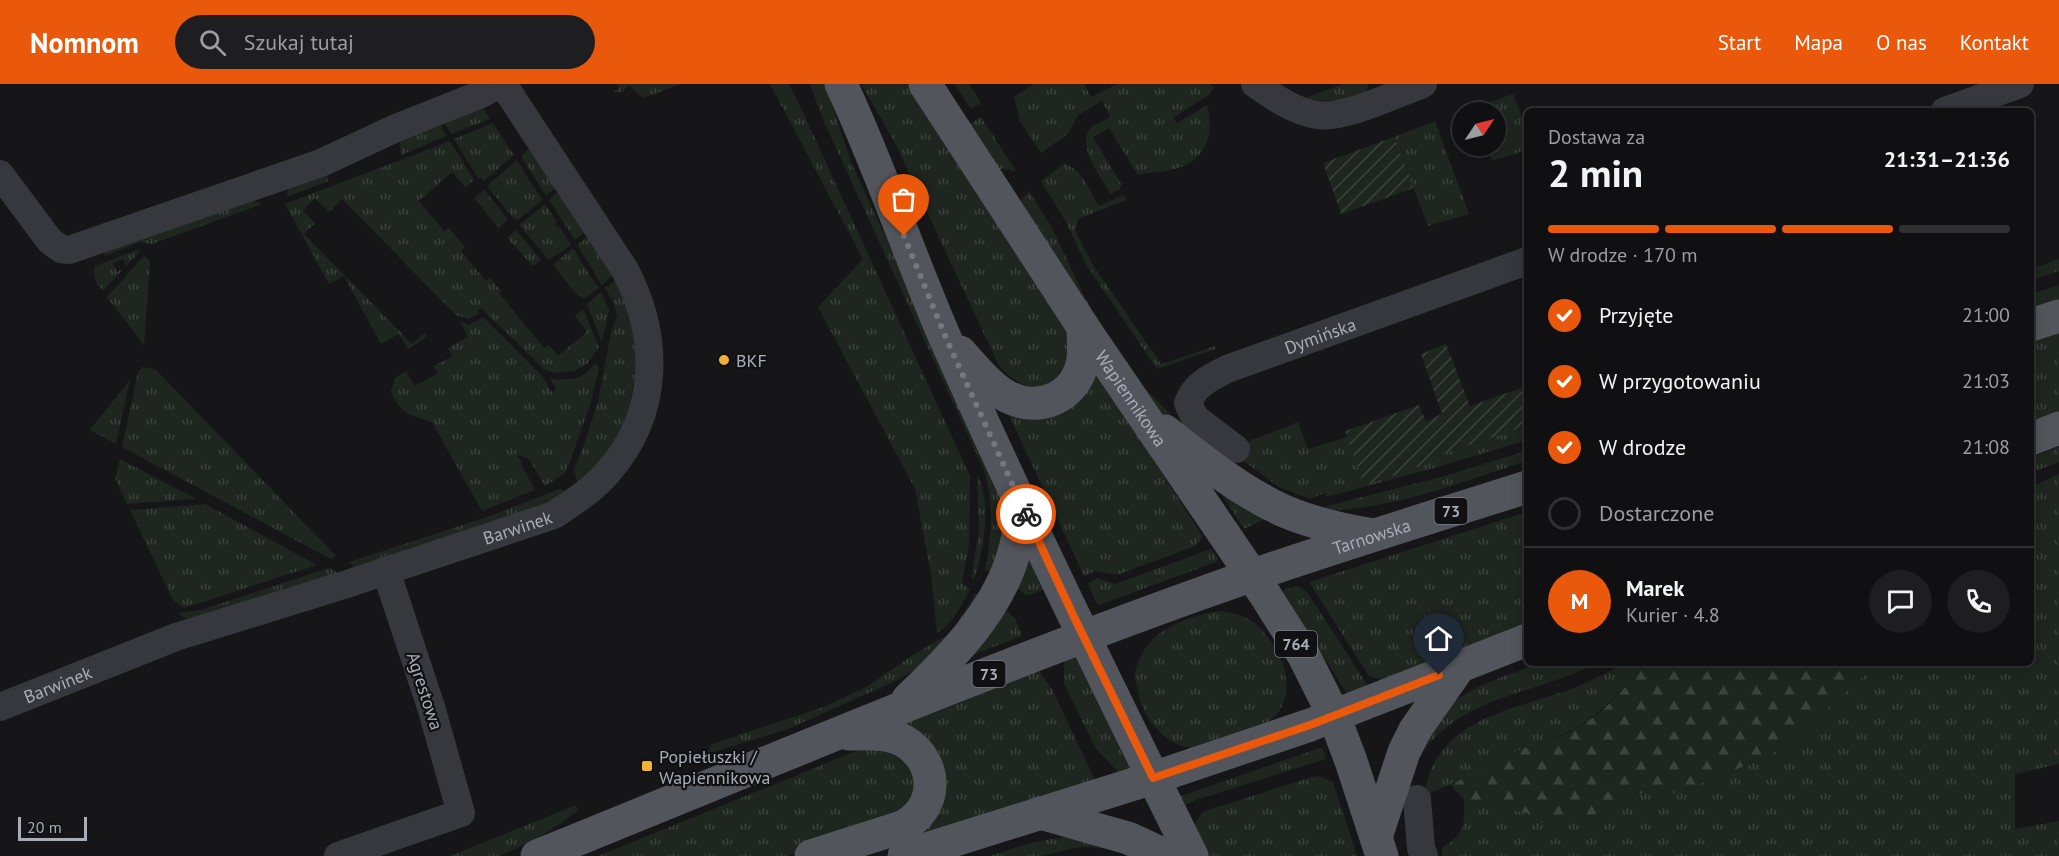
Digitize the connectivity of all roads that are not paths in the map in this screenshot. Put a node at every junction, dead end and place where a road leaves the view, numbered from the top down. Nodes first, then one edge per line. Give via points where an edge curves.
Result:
1 (501, 84) edge
2 (841, 84) edge
3 (925, 84) edge
4 (1255, 84) edge
5 (1423, 84) edge
6 (2020, 84) edge
7 (1953, 108) edge
8 (0, 174) edge
9 (1524, 262) edge
10 (2059, 316) edge
11 (2034, 324) edge
12 (1083, 327) junction
13 (946, 338) junction
14 (1133, 400) junction
15 (2059, 428) edge
16 (2034, 438) edge
17 (1236, 449) dead end
18 (1524, 488) edge
19 (1021, 503) junction
20 (1374, 536) junction
21 (386, 571) junction
22 (1251, 576) junction
23 (1084, 638) junction
24 (1524, 641) edge
25 (1459, 667) junction
26 (0, 707) edge
27 (895, 711) junction
28 (1334, 716) junction
29 (838, 734) junction
30 (1153, 778) junction
31 (1426, 811) dead end
32 (1040, 813) junction
33 (1379, 846) edge
34 (338, 856) edge
35 (537, 856) edge
36 (811, 856) edge
37 (904, 856) edge
38 (1167, 856) edge
39 (1192, 856) edge
40 (1424, 856) edge

1 - 8 street, Barwinek via 321,163 69,250 50,242
1 - 21 street, Barwinek via 636,291 649,341 649,387 626,448 608,473 580,498 554,515
2 - 13 main road
3 - 12 main road, Wapiennikowa
4 - 5 street via 1292,107 1333,115
6 - 7 street
9 - 17 street, Dymińska via 1227,369 1205,381 1192,391 1188,403 1195,418
10 - 11 main road
12 - 13 main road via 1082,364 1076,380 1065,393 1039,404 1005,396
12 - 14 main road, Wapiennikowa
13 - 19 main road
14 - 20 main road via 1164,430 1252,494 1284,511
14 - 22 main road, Wapiennikowa
15 - 16 main road
18 - 20 main road, Tarnowska / 73
19 - 23 main road
19 - 27 main road via 1015,547 998,591 945,663
20 - 22 main road, Tarnowska / 73
21 - 26 street, Barwinek via 176,637
21 - 34 street, Agrestowa via 462,813
22 - 23 main road, 73
22 - 28 main road, Wapiennikowa / 764 via 1304,656
23 - 27 main road, 73
23 - 30 main road
24 - 25 main road
25 - 28 main road
25 - 33 main road via 1408,745 1394,781
27 - 29 main road, 73
28 - 30 main road
28 - 33 main road, 764
29 - 35 main road, 73
29 - 36 main road via 884,735 904,741 916,751 929,775 928,801 917,817 902,827
30 - 32 main road
30 - 39 main road
31 - 40 street
32 - 37 main road
32 - 38 main road via 1128,838

